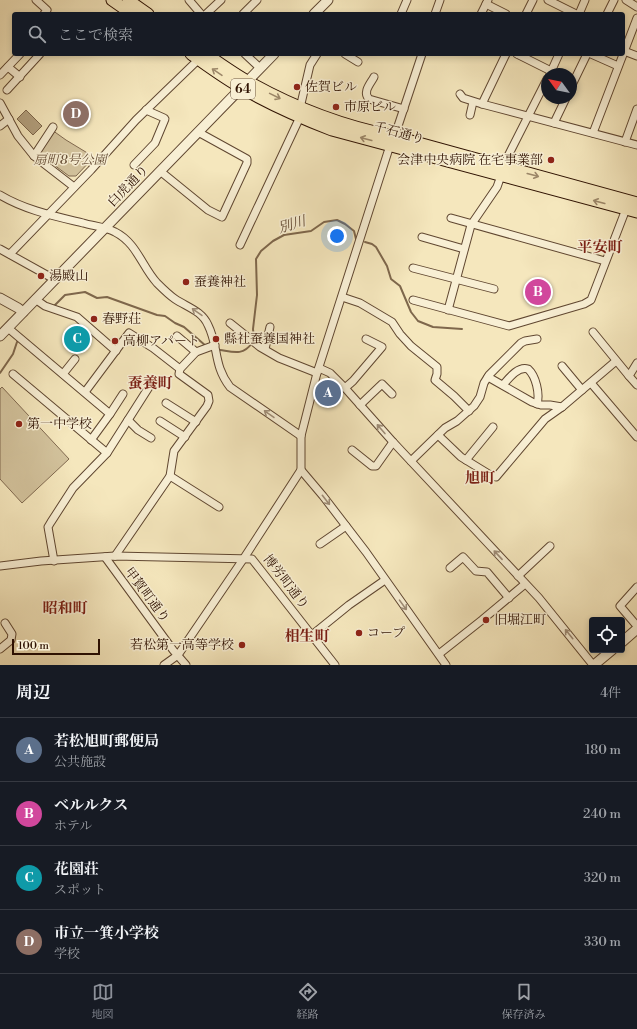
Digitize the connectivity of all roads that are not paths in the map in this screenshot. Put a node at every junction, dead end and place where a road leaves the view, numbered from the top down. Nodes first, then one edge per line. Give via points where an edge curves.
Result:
1 (36, 0) edge
2 (112, 0) edge
3 (128, 0) edge
4 (189, 0) edge
5 (221, 0) edge
6 (257, 0) edge
7 (328, 0) edge
8 (408, 0) edge
9 (440, 0) edge
10 (533, 0) edge
11 (548, 0) edge
12 (585, 0) edge
13 (614, 0) edge
14 (626, 0) edge
15 (487, 2) edge
16 (637, 7) edge
17 (46, 12) edge
18 (129, 12) edge
19 (145, 12) edge
20 (198, 12) edge
21 (208, 12) edge
22 (245, 12) edge
23 (316, 12) edge
24 (401, 12) edge
25 (436, 12) edge
26 (482, 12) edge
27 (503, 12) edge
28 (527, 12) edge
29 (573, 12) edge
30 (578, 12) edge
31 (608, 12) edge
32 (637, 18) edge
33 (625, 48) edge
34 (625, 51) edge
35 (18, 56) edge
36 (38, 56) edge
37 (199, 56) edge
38 (202, 56) edge
39 (247, 56) edge
40 (272, 56) edge
41 (316, 56) edge
42 (348, 56) edge
43 (421, 56) edge
44 (505, 56) edge
45 (521, 56) edge
46 (558, 56) edge
47 (586, 56) edge
48 (596, 56) edge
49 (622, 56) edge
50 (637, 56) edge
51 (358, 62) dead end
52 (618, 66) junction
53 (8, 67) junction
54 (260, 68) junction
55 (543, 68) edge
56 (552, 68) edge
57 (0, 75) edge
58 (577, 75) edge
59 (20, 77) junction
60 (374, 77) dead end
61 (244, 84) junction
62 (8, 90) dead end
63 (541, 91) edge
64 (460, 94) dead end
65 (473, 102) junction
66 (0, 103) edge
67 (482, 104) junction
68 (563, 104) edge
69 (404, 109) junction
70 (637, 109) edge
71 (146, 110) junction
72 (300, 112) junction
73 (470, 115) dead end
74 (529, 116) junction
75 (8, 119) junction
76 (554, 123) junction
77 (0, 126) edge
78 (53, 127) dead end
79 (198, 132) junction
80 (593, 133) junction
81 (392, 141) junction
82 (625, 142) junction
83 (637, 145) edge
84 (34, 156) junction
85 (134, 165) dead end
86 (160, 171) junction
87 (504, 171) junction
88 (74, 187) junction
89 (0, 195) edge
90 (637, 203) edge
91 (626, 209) junction
92 (637, 212) edge
93 (48, 215) junction
94 (451, 218) dead end
95 (471, 225) junction
96 (105, 228) junction
97 (422, 237) dead end
98 (240, 245) dead end
99 (0, 249) edge
100 (464, 249) junction
101 (10, 254) junction
102 (605, 261) junction
103 (413, 268) dead end
104 (54, 279) junction
105 (456, 280) junction
106 (494, 289) dead end
107 (342, 297) junction
108 (0, 298) edge
109 (35, 299) junction
110 (413, 300) dead end
111 (448, 310) junction
112 (23, 312) junction
113 (230, 323) dead end
114 (270, 327) dead end
115 (8, 328) junction
116 (593, 332) dead end
117 (0, 336) edge
118 (177, 336) dead end
119 (366, 339) dead end
120 (538, 339) dead end
121 (215, 341) junction
122 (263, 348) junction
123 (116, 351) junction
124 (196, 352) junction
125 (75, 359) dead end
126 (616, 361) junction
127 (637, 363) edge
128 (562, 366) dead end
129 (180, 369) junction
130 (318, 371) junction
131 (13, 374) dead end
132 (63, 374) junction
133 (629, 376) junction
134 (488, 377) junction
135 (590, 383) junction
136 (502, 385) junction
137 (637, 385) edge
138 (149, 387) dead end
139 (345, 388) junction
140 (582, 390) junction
141 (85, 392) junction
142 (123, 394) dead end
143 (392, 394) dead end
144 (166, 403) dead end
145 (537, 404) junction
146 (360, 405) junction
147 (562, 407) junction
148 (469, 411) junction
149 (110, 414) junction
150 (128, 420) junction
151 (160, 421) dead end
152 (196, 422) junction
153 (493, 427) dead end
154 (438, 435) junction
155 (301, 436) junction
156 (184, 437) junction
157 (637, 437) edge
158 (151, 438) dead end
159 (91, 440) junction
160 (393, 442) junction
161 (352, 450) dead end
162 (107, 453) junction
163 (466, 460) junction
164 (411, 461) junction
165 (301, 470) junction
166 (170, 476) junction
167 (219, 507) dead end
168 (346, 526) junction
169 (320, 544) dead end
170 (550, 546) dead end
171 (115, 556) junction
172 (105, 557) junction
173 (244, 558) junction
174 (54, 561) junction
175 (0, 566) edge
176 (450, 568) dead end
177 (518, 576) junction
178 (385, 580) junction
179 (525, 584) junction
180 (637, 588) edge
181 (509, 598) junction
182 (5, 623) dead end
183 (637, 628) edge
184 (312, 636) junction
185 (625, 639) edge
186 (0, 649) edge
187 (608, 653) edge
188 (439, 654) junction
189 (178, 655) junction
190 (164, 665) edge
191 (186, 665) edge
192 (335, 665) edge
193 (446, 665) edge
194 (593, 665) edge

1 - 17 street via 47,10
2 - 18 main road
3 - 19 main road
4 - 20 street
5 - 21 street
6 - 22 street
7 - 23 street
8 - 24 street
9 - 25 street
10 - 28 street
11 - 29 street
12 - 30 street
13 - 31 street
14 - 16 street
15 - 26 street
15 - 27 street
32 - 33 street
34 - 50 street
35 - 53 street
36 - 59 street
37 - 71 street
38 - 61 main road, 千石通り / 64
39 - 54 street
40 - 54 street, 白虎通り
41 - 72 street via 310,65
42 - 51 street
43 - 69 street
44 - 67 street
45 - 55 street
46 - 56 street
47 - 58 street
48 - 52 street
49 - 52 street
52 - 80 street
53 - 57 street
53 - 59 street
54 - 61 street, 白虎通り
59 - 62 street
60 - 69 street via 366,96
61 - 72 main road, 千石通り / 64
61 - 79 street, 白虎通り
63 - 74 street
64 - 65 street
65 - 67 street
65 - 73 street
66 - 75 street
67 - 74 street
68 - 76 street
69 - 81 street
70 - 82 street
71 - 85 street via 165,119 155,143
71 - 88 street
72 - 81 main road, 千石通り / 64 via 356,127
72 - 98 street
74 - 76 street
74 - 87 street via 508,156
75 - 77 street
75 - 84 street
76 - 80 street
78 - 84 street
79 - 86 street, 白虎通り
79 - 86 street via 247,159 222,217 208,210
80 - 82 street
81 - 87 main road, 千石通り / 64
81 - 107 street
82 - 83 street
84 - 88 street
86 - 96 street, 白虎通り
87 -> 90 main road, 千石通り / 64
91 -> 87 main road, 千石通り / 64
87 - 95 street via 497,187
88 - 93 street
89 - 93 street
91 - 92 main road, 千石通り / 64
91 - 102 street
93 - 96 street
93 - 101 street
94 - 95 street
95 - 100 street
95 - 102 street
96 - 104 street, 白虎通り
121 -> 96 street via 204,318 156,282 139,254 114,231
97 - 100 street
99 - 101 street
100 - 105 street
101 - 104 street
102 - 111 street via 591,300 584,304 509,326
103 - 105 street
104 - 109 street, 白虎通り
105 - 106 street
105 - 111 street
107 - 130 street
107 - 148 street via 360,303 392,322 411,346 437,367 435,380
108 - 112 street
109 - 112 street, 白虎通り
109 - 123 street via 45,306 77,317
110 - 111 street
112 - 115 street, 白虎通り
113 - 122 street
114 - 122 street
115 - 117 street, 白虎通り
115 - 132 street
116 - 126 street
118 - 124 street
119 - 139 street via 382,347
120 - 134 street via 521,343
121 - 124 street
155 -> 121 street via 230,387 217,359
122 - 130 street via 279,358
123 - 129 street via 129,333
123 - 141 street
124 - 129 street
125 - 132 street
126 - 133 street
126 - 135 street
127 - 133 street
128 - 140 street
129 - 152 street via 179,374 208,395 207,406
130 - 139 street via 330,373
130 - 155 street
131 - 159 street
132 - 141 street
133 - 137 street
134 - 136 street
134 - 148 street via 480,398
135 - 140 street
135 - 157 street
136 - 145 street
136 - 145 street via 518,370 528,369 534,376 539,398
138 - 150 street
139 - 146 street
140 - 147 street
141 - 149 street
142 - 149 street
143 - 146 street via 382,384
144 - 152 street
145 - 147 street
160 -> 146 street
147 - 163 street via 545,419 496,477
148 - 154 street
149 - 159 street
150 - 158 street
150 - 162 street
151 - 156 street
152 - 156 street
153 - 163 street
154 - 163 street
154 - 164 street
155 - 165 street
156 - 166 street via 174,451
159 - 162 street
160 - 161 street via 376,466 372,466
160 - 164 street
162 - 174 street via 73,488 48,528
177 -> 164 street
165 -> 168 street
165 - 173 street
166 - 167 street
166 - 171 street
168 - 169 street
168 - 178 street
170 - 177 street
171 - 172 street
171 - 173 street
172 - 174 street
172 - 189 street, 甲賀町通り
173 - 184 street, 博労町通り via 255,562
173 - 189 street
174 - 175 street
176 - 181 street via 463,557 476,571 487,572
177 - 179 street
178 - 184 street via 349,605
178 -> 188 street
179 - 181 street
194 -> 179 street
180 - 183 street via 620,606
181 - 188 street
182 - 186 street via 12,634 11,640
183 - 185 street
184 - 192 street, 博労町通り
187 - 194 street
188 - 193 street
189 - 190 street
189 - 191 street, 甲賀町通り

